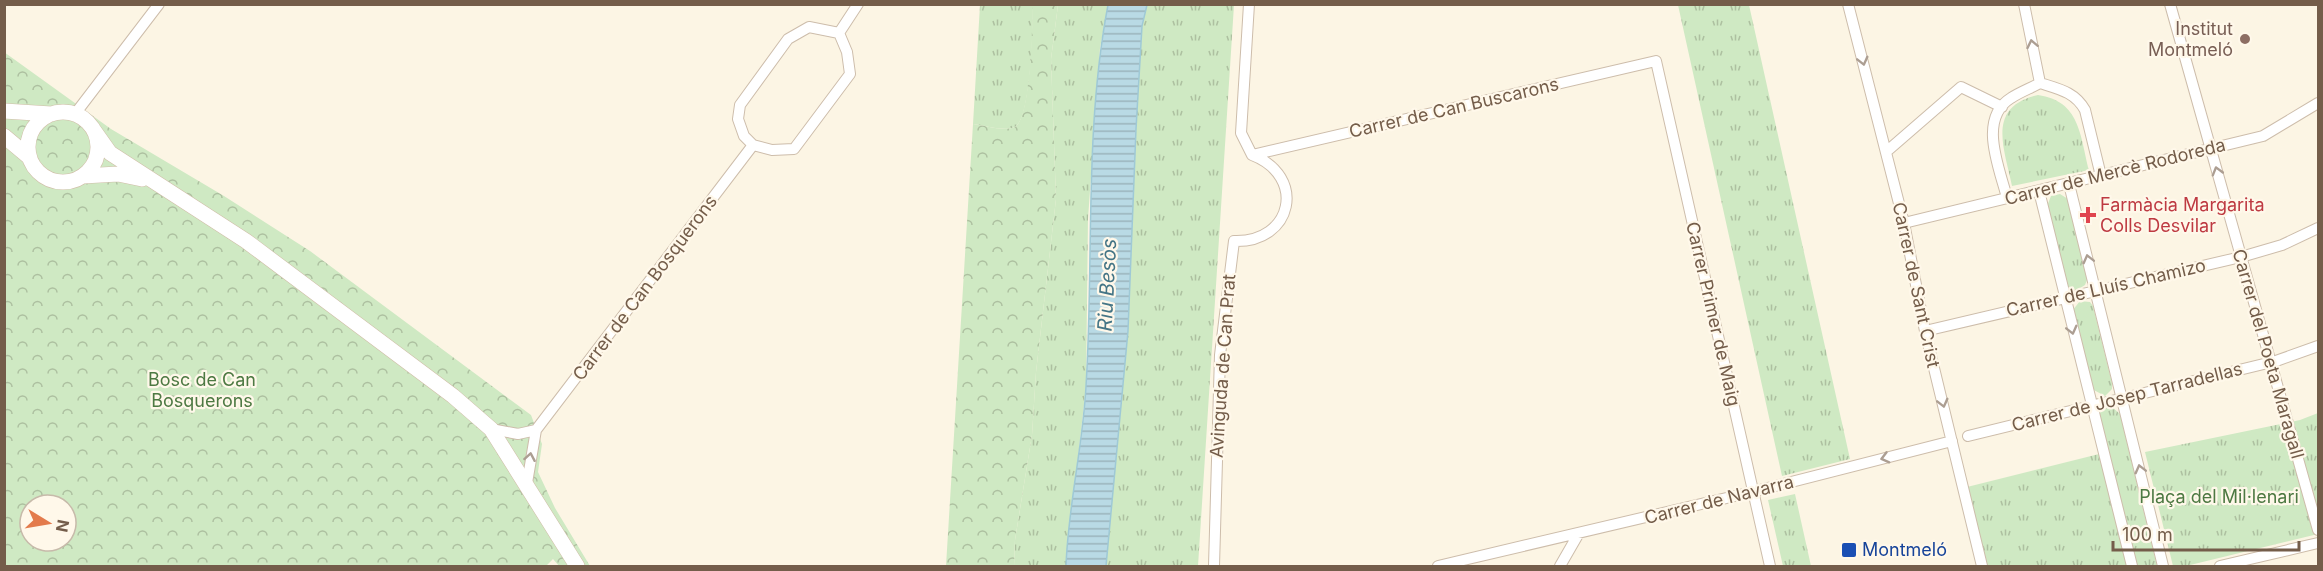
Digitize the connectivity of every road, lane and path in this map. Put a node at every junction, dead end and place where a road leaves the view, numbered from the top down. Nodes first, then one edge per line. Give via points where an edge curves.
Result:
1 (159, 4) edge
2 (858, 4) edge
3 (1249, 4) edge
4 (1848, 4) edge
5 (2024, 4) edge
6 (2170, 4) edge
7 (839, 33) junction
8 (1656, 61) joint
9 (2040, 83) junction
10 (2319, 103) edge
11 (2002, 106) junction
12 (4, 111) edge
13 (51, 114) junction
14 (75, 114) junction
15 (93, 129) junction
16 (4, 136) edge
17 (753, 145) junction
18 (2211, 150) junction
19 (1886, 152) junction
20 (1252, 155) junction
21 (29, 157) junction
22 (83, 176) junction
23 (2101, 176) junction
24 (151, 181) junction
25 (2069, 184) junction
26 (2039, 191) junction
27 (2007, 198) junction
28 (1904, 223) junction
29 (2319, 228) edge
30 (2241, 257) junction
31 (2096, 291) junction
32 (2064, 298) junction
33 (1925, 331) junction
34 (2319, 346) edge
35 (2271, 362) junction
36 (2123, 398) junction
37 (2091, 406) junction
38 (491, 429) junction
39 (536, 430) junction
40 (1968, 436) dead end
41 (1952, 441) junction
42 (527, 483) junction
43 (1752, 492) junction
44 (2319, 530) edge
45 (1579, 533) junction
46 (2319, 543) edge
47 (577, 567) edge
48 (1214, 567) edge
49 (1438, 567) edge
50 (1560, 567) edge
51 (1770, 567) edge
52 (1982, 567) edge
53 (2132, 567) edge
54 (2163, 567) edge
55 (2220, 567) edge

1 - 14 street
2 - 7 street
3 - 20 street via 1241,133
4 -> 19 street, Carrer de Sant Crist
9 -> 5 street
6 - 18 street, Carrer del Poeta Maragall
7 - 17 street via 847,51 850,74 794,149 772,150
7 - 17 street via 809,27 788,39 740,105 738,119 744,136
8 - 20 street, Carrer de Can Buscarons
8 - 43 street, Carrer Primer de Maig
9 - 11 street via 2009,98
9 - 23 street via 2070,93 2080,101
10 - 18 street, Carrer de Mercè Rodoreda via 2263,136
11 - 19 street via 1961,87
11 - 27 street via 1996,113 1992,138
12 - 13 street
13 - 14 street
13 - 21 street via 30,135
14 - 15 street
15 - 22 street via 98,143 96,158
15 - 24 street via 110,153
16 - 21 street
17 - 39 street, Carrer de Can Bosquerons
18 - 23 street, Carrer de Mercè Rodoreda
30 -> 18 street, Carrer del Poeta Maragall
19 - 28 street, Carrer de Sant Crist
20 - 48 street, Avinguda de Can Prat via 1277,171 1284,182 1286,208 1281,220 1262,237 1234,241 1220,355
21 - 22 street via 36,170 55,181 70,182
22 - 24 street via 118,174
23 - 25 street, Carrer de Mercè Rodoreda
24 - 38 street via 205,212 453,396
25 - 26 street, Carrer de Mercè Rodoreda
31 -> 25 street
26 - 27 street, Carrer de Mercè Rodoreda
26 - 32 street
27 - 28 street, Carrer de Mercè Rodoreda
28 - 33 street, Carrer de Sant Crist
29 - 30 street, Carrer de Lluís Chamizo via 2282,245
30 - 31 street, Carrer de Lluís Chamizo
30 - 35 street, Carrer del Poeta Maragall
31 - 32 street, Carrer de Lluís Chamizo
31 - 36 street
32 - 33 street, Carrer de Lluís Chamizo
32 -> 37 street
33 -> 41 street, Carrer de Sant Crist
34 - 35 street, Carrer de Josep Tarradellas
35 - 36 street, Carrer de Josep Tarradellas
35 - 44 street, Carrer del Poeta Maragall
36 - 37 street, Carrer de Josep Tarradellas
54 -> 36 street
37 - 40 street, Carrer de Josep Tarradellas
37 - 53 street
38 - 39 street via 518,434
38 - 42 street
42 -> 39 street, Carrer de Can Bosquerons
41 -> 43 street, Carrer de Navarra
41 - 52 street, Carrer de Sant Crist
42 - 47 street
43 - 45 street, Carrer de Navarra
43 - 51 street, Carrer Primer de Maig
45 - 49 street, Carrer de Navarra
45 - 50 street
46 - 55 street

